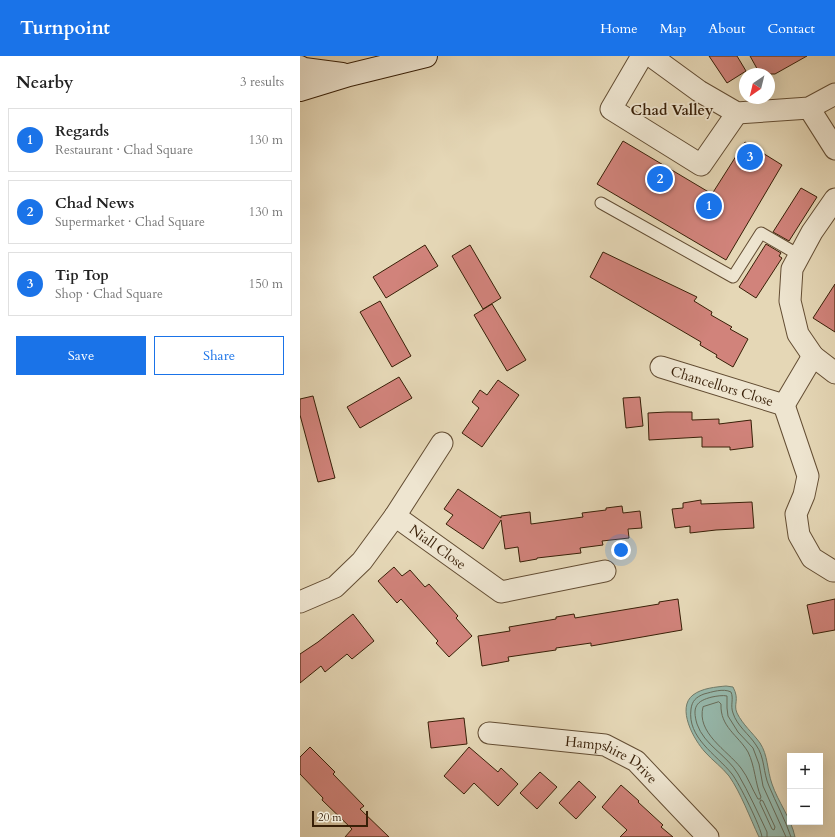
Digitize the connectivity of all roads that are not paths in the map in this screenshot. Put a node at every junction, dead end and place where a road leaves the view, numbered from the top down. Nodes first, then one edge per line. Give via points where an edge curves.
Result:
1 (426, 56) edge
2 (642, 56) edge
3 (651, 56) edge
4 (301, 77) edge
5 (835, 94) edge
6 (809, 108) junction
7 (737, 113) junction
8 (835, 150) edge
9 (835, 199) edge
10 (601, 203) dead end
11 (799, 255) junction
12 (813, 356) junction
13 (661, 367) dead end
14 (835, 373) edge
15 (784, 405) junction
16 (442, 443) dead end
17 (396, 516) junction
18 (605, 571) dead end
19 (835, 571) edge
20 (300, 602) edge
21 (489, 732) dead end
22 (708, 837) edge

1 - 4 main road via 349,75
2 - 7 street via 611,109 701,165
3 - 7 street via 699,91
5 - 6 street
6 - 7 street
6 - 8 street
9 - 11 street
10 - 11 lane via 732,277 761,233
11 - 12 street via 792,269 790,300 798,334
12 - 14 street
12 - 15 street, Chancellors Close
13 - 15 street, Chancellors Close
15 - 19 street, Chancellors Close via 808,476 796,514 799,535 812,558
16 - 17 street
17 - 18 street, Niall Close via 501,592
17 - 20 street, Niall Close via 362,561 335,587
21 - 22 street, Hampshire Drive via 605,745 636,760

